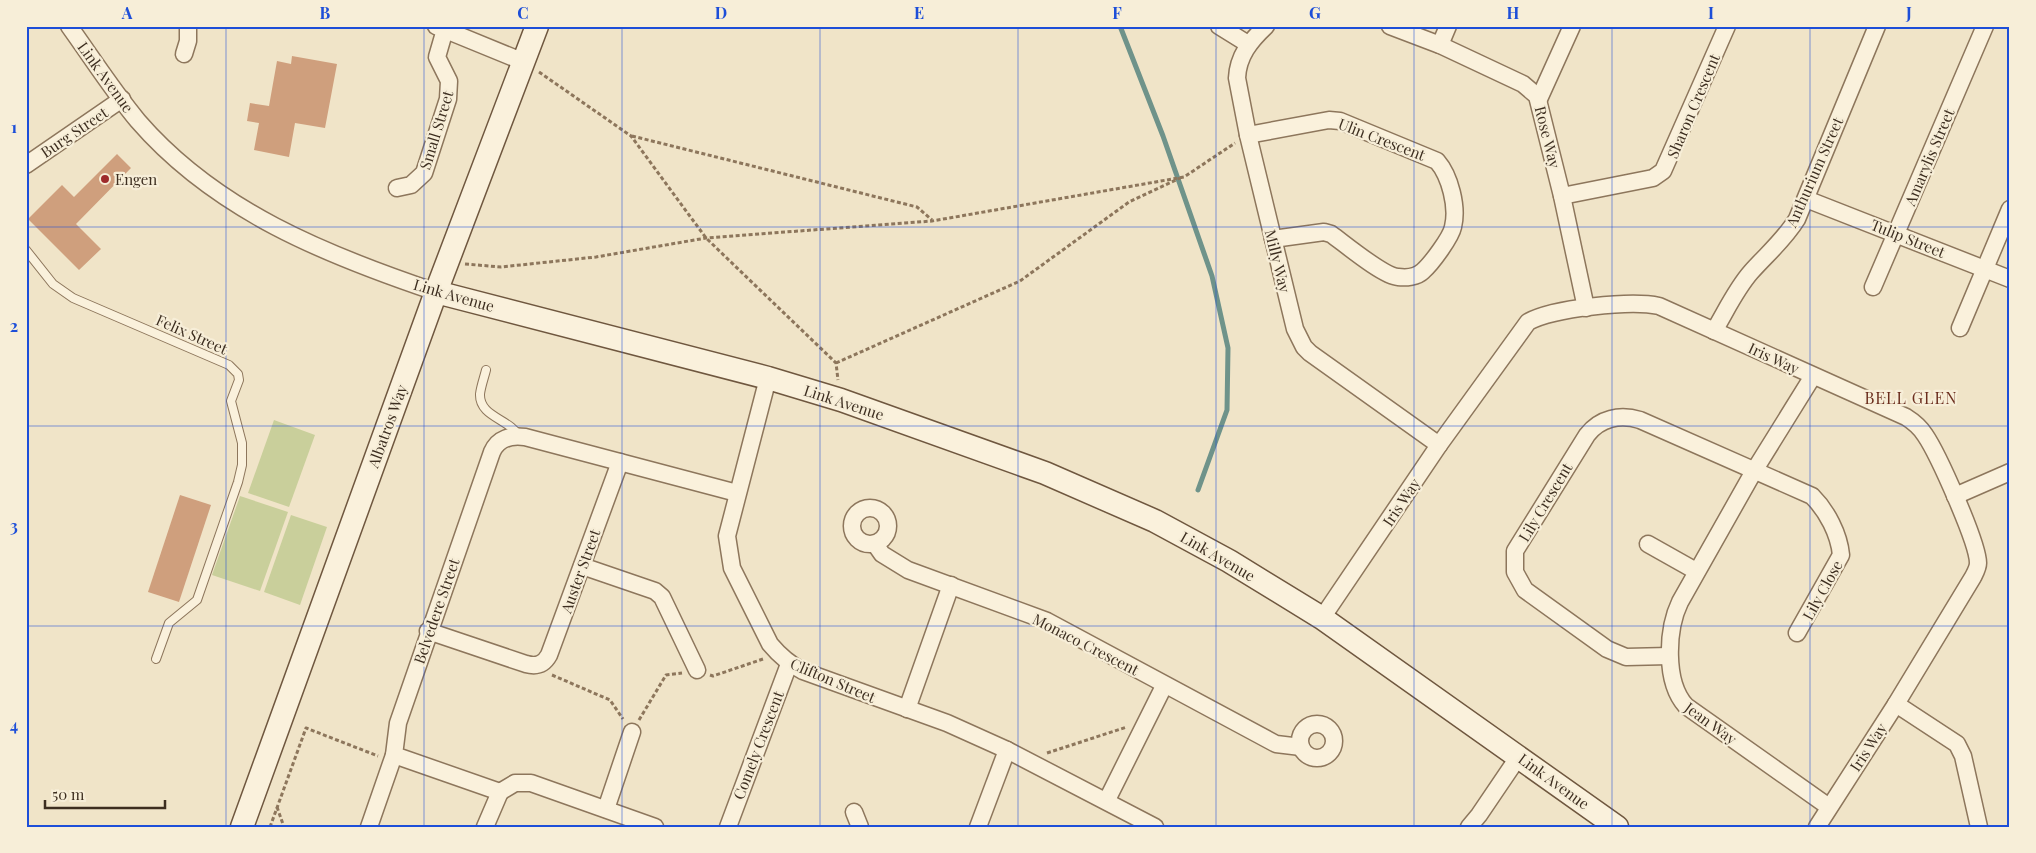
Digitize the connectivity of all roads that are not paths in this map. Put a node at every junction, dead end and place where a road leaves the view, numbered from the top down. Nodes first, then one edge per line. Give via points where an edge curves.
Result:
1 (69, 26) edge
2 (188, 26) edge
3 (537, 26) edge
4 (1219, 26) edge
5 (1266, 26) edge
6 (1390, 26) edge
7 (1448, 26) edge
8 (1572, 26) edge
9 (1727, 26) edge
10 (1877, 26) edge
11 (1985, 26) edge
12 (442, 27) edge
13 (1248, 44) junction
14 (1440, 45) junction
15 (184, 54) dead end
16 (524, 62) junction
17 (122, 99) junction
18 (1539, 99) junction
19 (1248, 135) junction
20 (26, 165) edge
21 (397, 188) dead end
22 (1562, 196) junction
23 (1806, 199) junction
24 (2010, 209) edge
25 (1896, 232) junction
26 (1273, 239) junction
27 (26, 250) edge
28 (1984, 269) junction
29 (2010, 279) edge
30 (1873, 287) dead end
31 (436, 292) junction
32 (1586, 308) junction
33 (1960, 328) dead end
34 (1714, 330) junction
35 (486, 370) dead end
36 (1813, 376) junction
37 (768, 378) junction
38 (519, 436) junction
39 (1439, 445) junction
40 (620, 462) junction
41 (1754, 471) junction
42 (2010, 472) edge
43 (737, 493) junction
44 (1955, 496) junction
45 (875, 544) dead end
46 (1648, 544) dead end
47 (582, 566) junction
48 (1696, 572) junction
49 (951, 585) junction
50 (1322, 618) junction
51 (428, 631) junction
52 (1798, 633) dead end
53 (1669, 656) junction
54 (156, 659) dead end
55 (783, 659) junction
56 (697, 670) road end
57 (1164, 686) junction
58 (1896, 704) junction
59 (907, 709) junction
60 (632, 732) road end
61 (1300, 747) dead end
62 (1007, 750) junction
63 (1519, 756) junction
64 (393, 758) junction
65 (500, 792) junction
66 (1107, 800) junction
67 (1829, 807) junction
68 (606, 809) junction
69 (1977, 826) edge
70 (242, 827) edge
71 (369, 827) edge
72 (485, 827) edge
73 (655, 827) edge
74 (728, 827) edge
75 (978, 827) edge
76 (1155, 827) edge
77 (1469, 827) edge
78 (1617, 827) edge
79 (1817, 827) edge

1 - 17 street, Link Avenue
2 - 15 street
3 - 16 street, Albatros Way
4 - 13 street
5 - 13 street
6 - 14 street, Rose Way
7 - 14 street
8 - 18 street
9 - 22 street, Sharon Crescent via 1664,171 1653,178
10 - 23 street, Anthurium Street
11 - 25 street, Amarylis Street
12 - 16 street
12 - 21 street, Small Street via 436,56 449,81 448,99 424,173 411,184
13 - 19 street, Milly Way via 1237,78
14 - 18 street, Rose Way via 1523,84
16 - 31 street, Albatros Way
17 - 20 street, Burg Street
17 - 31 street, Link Avenue via 150,134 186,168 251,214 289,235 367,269
18 - 22 street, Rose Way
19 - 26 street, Milly Way
19 - 26 street, Ulin Crescent via 1329,120 1340,121 1437,161 1451,190 1453,228 1424,271 1414,276 1400,278 1387,274 1324,232
22 - 32 street, Rose Way
23 - 25 street, Tulip Street
23 - 34 street, Anthurium Street via 1790,229 1743,282
24 - 28 street
25 - 28 street, Tulip Street
25 - 30 street, Amarylis Street
26 - 39 street, Milly Way via 1295,329 1304,347
27 - 54 lane, Felix Street via 53,284 73,298 229,365 238,374 231,401 242,443 238,482 197,600 169,623
28 - 29 street, Tulip Street
28 - 33 street
31 - 37 street, Link Avenue
31 - 70 street, Albatros Way
32 - 34 street, Iris Way via 1648,304
32 - 39 street, Iris Way via 1528,322
34 - 36 street, Iris Way
35 - 38 lane via 480,395 484,407 514,428
36 - 41 street, Jean Way
36 - 44 street, Iris Way via 1917,424
37 - 43 street, Clifton Street
37 - 50 street, Link Avenue via 841,400 1045,473 1155,521 1229,561
38 - 40 street
38 - 51 street, Belvedere Street via 500,441 492,452
39 - 50 street, Iris Way
40 - 43 street
40 - 47 street, Auster Street
41 - 48 street, Jean Way
41 - 52 street, Lily Close via 1812,496 1831,524 1840,546 1838,564
41 - 53 street, Lily Crescent via 1640,420 1624,417 1608,420 1587,434 1515,551 1515,572 1525,590 1607,650 1626,657
42 - 44 street
43 - 55 street, Clifton Street via 727,536 728,558 761,628
44 - 58 street, Iris Way via 1977,556 1976,570
45 - 49 street, Monaco Crescent via 882,554 908,570
46 - 48 street
47 - 51 street, Auster Street via 550,655 541,664 529,665
47 - 56 street via 655,591 662,597
48 - 53 street, Jean Way via 1674,614
49 - 57 street, Monaco Crescent via 1047,621
49 - 59 street
50 - 63 street, Link Avenue
51 - 64 street, Belvedere Street via 398,723
53 - 67 street, Jean Way via 1677,691 1686,706
55 - 59 street, Clifton Street
55 - 74 street, Comely Crescent
57 - 61 street, Monaco Crescent via 1276,744
57 - 66 street
58 - 67 street, Iris Way
58 - 69 street via 1957,744 1963,756
59 - 62 street, Clifton Street
60 - 68 street
62 - 66 street, Clifton Street
62 - 75 street
63 - 77 street
63 - 78 street, Link Avenue
64 - 65 street
64 - 71 street, Belvedere Street
65 - 68 street via 515,783 531,783
65 - 72 street
66 - 76 street, Clifton Street
67 - 79 street, Iris Way
68 - 73 street

